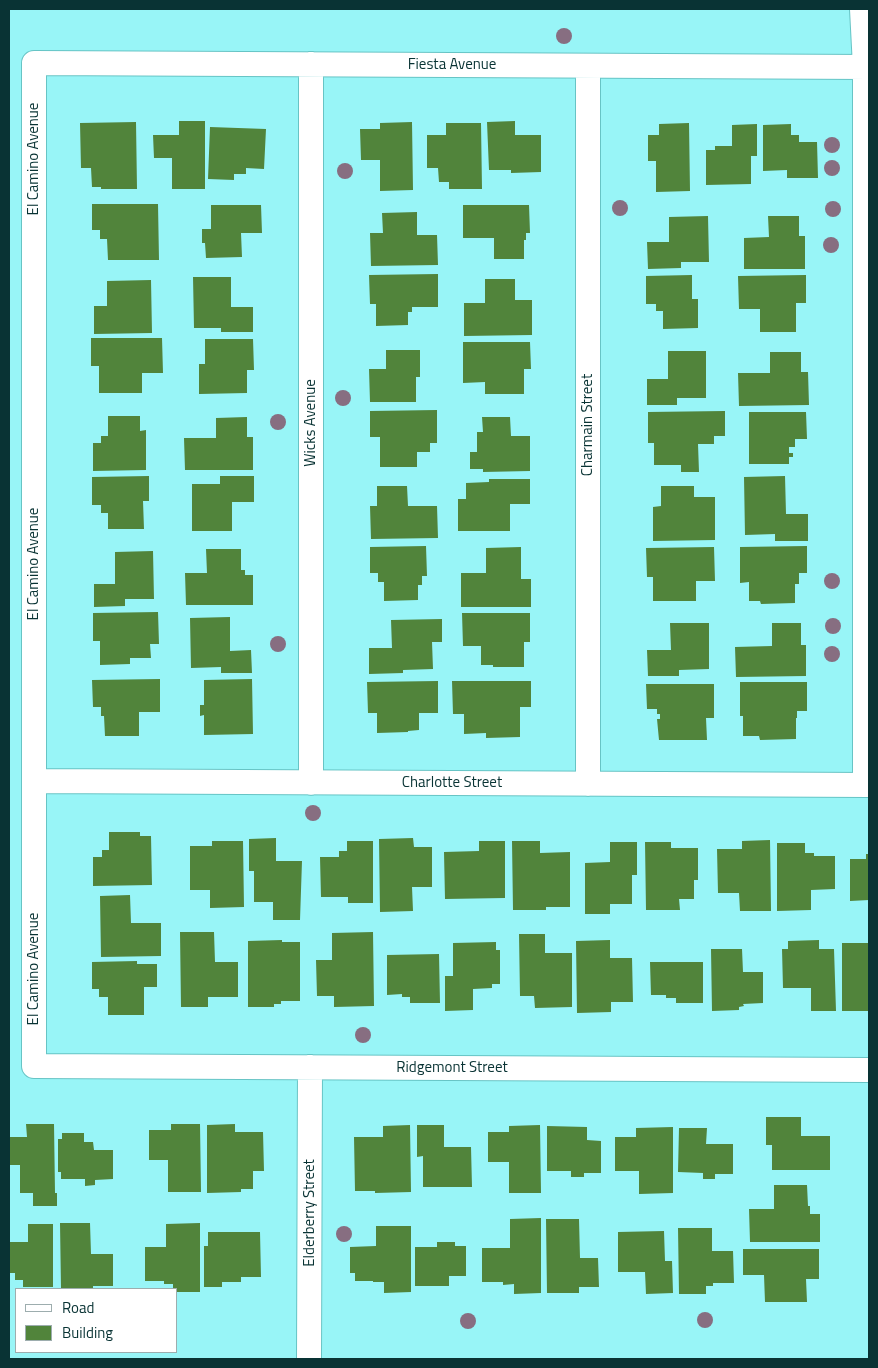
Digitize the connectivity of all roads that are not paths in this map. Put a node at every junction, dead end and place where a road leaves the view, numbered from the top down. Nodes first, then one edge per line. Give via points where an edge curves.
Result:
1 (862, 9) edge
2 (34, 63) joint
3 (311, 64) junction
4 (588, 66) junction
5 (867, 67) edge
6 (34, 781) junction
7 (311, 782) junction
8 (588, 784) junction
9 (867, 785) edge
10 (34, 1066) joint
11 (310, 1067) junction
12 (869, 1070) edge
13 (309, 1359) edge

1 - 5 street
2 - 3 street, Fiesta Avenue
2 - 6 street, El Camino Avenue
3 - 4 street, Fiesta Avenue
3 - 7 street, Wicks Avenue
4 - 5 street, Fiesta Avenue
4 - 8 street, Charmain Street
5 - 9 street
6 - 7 street, Charlotte Street
6 - 10 street, El Camino Avenue
7 - 8 street, Charlotte Street
8 - 9 street, Charlotte Street
10 - 11 street, Ridgemont Street
11 - 12 street, Ridgemont Street
11 - 13 street, Elderberry Street

